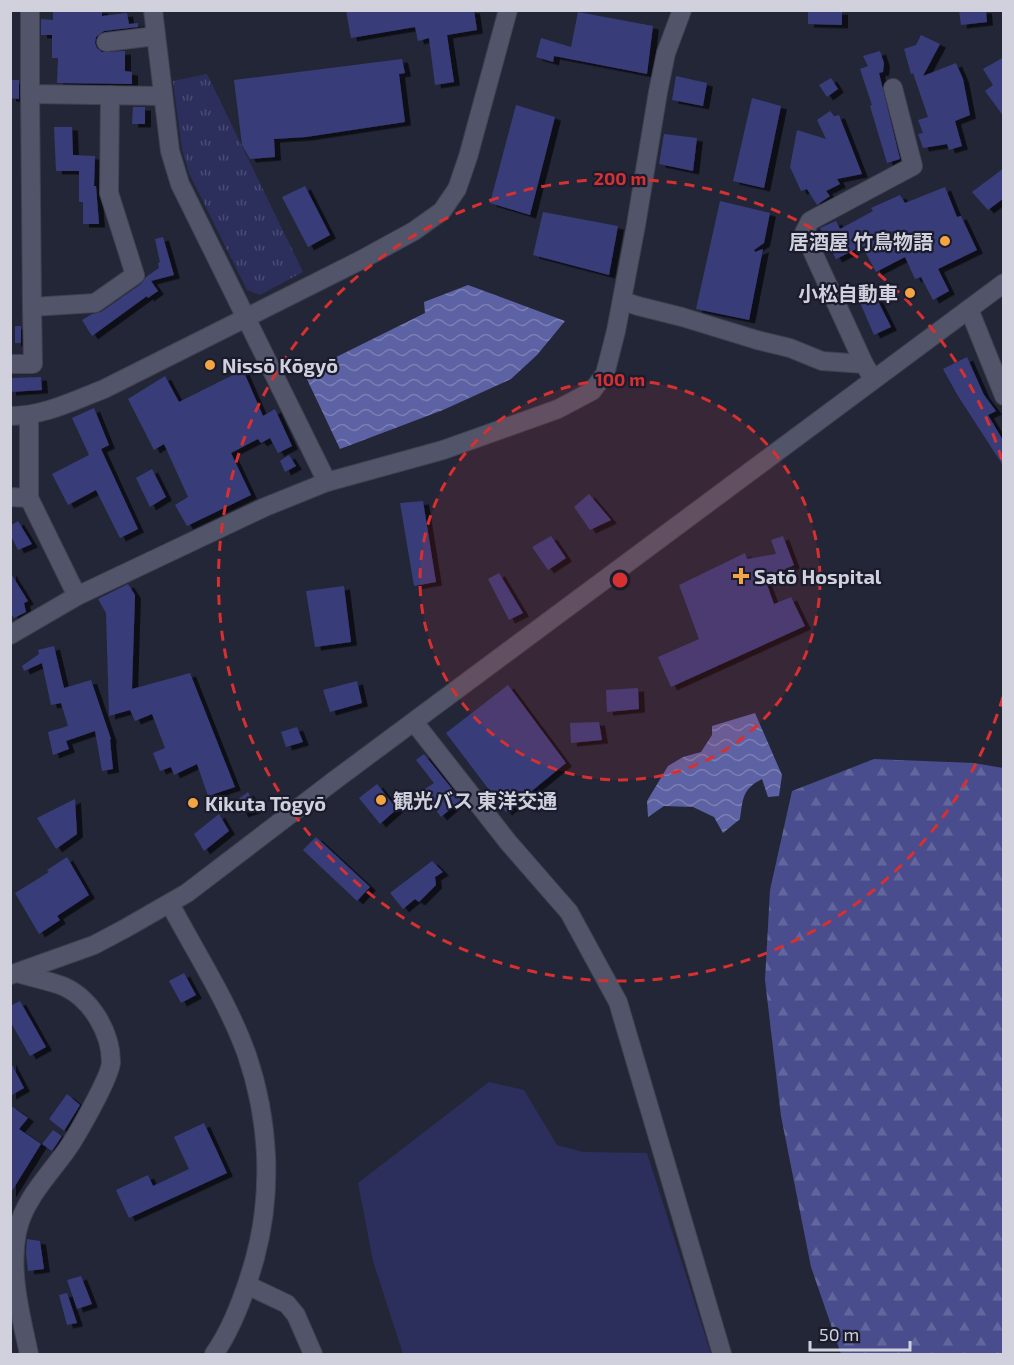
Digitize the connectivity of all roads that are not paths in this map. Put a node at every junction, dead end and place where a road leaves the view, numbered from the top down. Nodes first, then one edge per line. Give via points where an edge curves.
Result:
1 (30, 10) edge
2 (153, 10) edge
3 (508, 10) edge
4 (681, 10) edge
5 (156, 36) junction
6 (106, 42) dead end
7 (893, 88) dead end
8 (30, 94) junction
9 (110, 95) junction
10 (162, 96) junction
11 (1004, 283) edge
12 (623, 301) junction
13 (32, 307) junction
14 (969, 309) junction
15 (245, 317) junction
16 (10, 364) edge
17 (869, 372) junction
18 (1004, 396) edge
19 (20, 416) edge
20 (327, 482) junction
21 (10, 497) edge
22 (29, 498) junction
23 (77, 596) junction
24 (10, 635) edge
25 (414, 722) junction
26 (170, 904) junction
27 (14, 974) edge
28 (247, 1285) junction
29 (14, 1306) edge
30 (29, 1354) edge
31 (214, 1354) edge
32 (313, 1354) edge
33 (722, 1354) edge

1 - 8 street
2 - 5 street
3 - 15 street via 468,157 457,189 442,211 388,246
4 - 12 street via 660,82
5 - 6 street
5 - 10 street
7 - 17 street via 913,166 810,221 804,233
8 - 9 street
8 - 13 street
9 - 10 street
9 - 13 street via 109,193 135,274 95,303
10 - 15 street via 170,151 180,184
11 - 14 street
12 - 17 street
12 - 20 street via 605,374 592,391 558,409 443,450
13 - 16 street via 33,364
14 - 17 street
14 - 18 street
15 - 19 street via 104,389 61,406
15 - 20 street
17 - 25 street
19 - 22 street
20 - 23 street via 229,523
21 - 22 street
22 - 23 street
23 - 24 street
25 - 26 street
25 - 33 street via 508,842 569,912 618,1002
26 - 27 street via 94,945
26 - 28 street via 231,1018 260,1102 266,1194 260,1239
27 - 29 street via 66,988 86,1002 102,1023 111,1063 67,1151 43,1179 25,1209 17,1233
28 - 31 street
28 - 32 street via 287,1304
29 - 30 street

